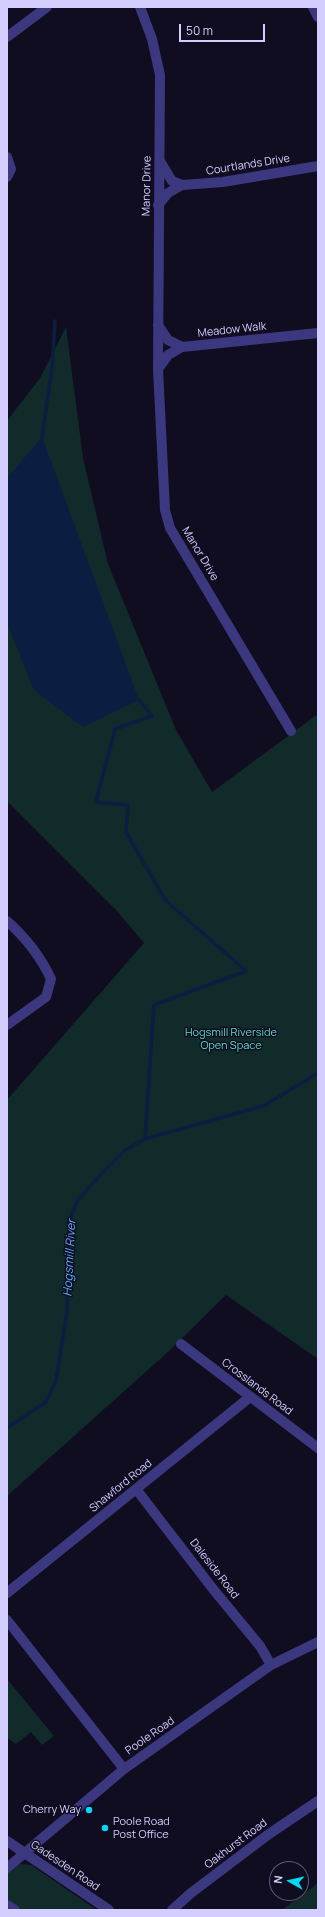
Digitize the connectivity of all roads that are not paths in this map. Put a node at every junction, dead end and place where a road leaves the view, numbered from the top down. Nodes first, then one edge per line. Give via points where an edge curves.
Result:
1 (47, 7) edge
2 (140, 7) edge
3 (313, 7) edge
4 (318, 16) edge
5 (7, 37) edge
6 (7, 157) edge
7 (159, 160) junction
8 (318, 166) edge
9 (7, 177) edge
10 (182, 185) junction
11 (158, 205) junction
12 (158, 325) junction
13 (318, 333) edge
14 (182, 347) junction
15 (158, 369) junction
16 (291, 731) dead end
17 (7, 920) edge
18 (7, 1025) edge
19 (181, 1344) dead end
20 (250, 1397) junction
21 (318, 1448) edge
22 (136, 1489) junction
23 (7, 1593) edge
24 (7, 1620) edge
25 (318, 1642) edge
26 (271, 1665) junction
27 (124, 1769) junction
28 (318, 1800) edge
29 (7, 1841) edge
30 (25, 1853) junction
31 (7, 1868) edge
32 (7, 1905) edge
33 (15, 1910) edge
34 (109, 1910) edge
35 (172, 1910) edge

1 - 5 street
2 - 7 street, Manor Drive via 152,38 160,75
3 - 4 street
6 - 9 street via 11,169
7 - 10 street via 172,181
7 - 11 street, Manor Drive
8 - 10 street, Courtlands Drive via 222,182
10 - 11 street, Courtlands Drive via 168,193
11 - 12 street, Manor Drive
12 - 14 street via 168,340
12 - 15 street, Manor Drive
13 - 14 street, Meadow Walk
14 - 15 street via 168,355
15 - 16 street, Manor Drive via 165,510 170,528
17 - 18 street via 42,960 51,979 46,997
19 - 20 street, Crosslands Road
20 - 21 street, Crosslands Road
20 - 22 street, Shawford Road
22 - 23 street, Shawford Road
22 - 26 street, Daleside Road via 260,1646
24 - 27 street
25 - 26 street, Poole Road
26 - 27 street, Poole Road
27 - 30 street, Poole Road
28 - 35 street, Oakhurst Road via 191,1893
29 - 30 street, Gadesden Road
30 - 31 street, Poole Road
30 - 34 street, Gadesden Road
32 - 33 street

